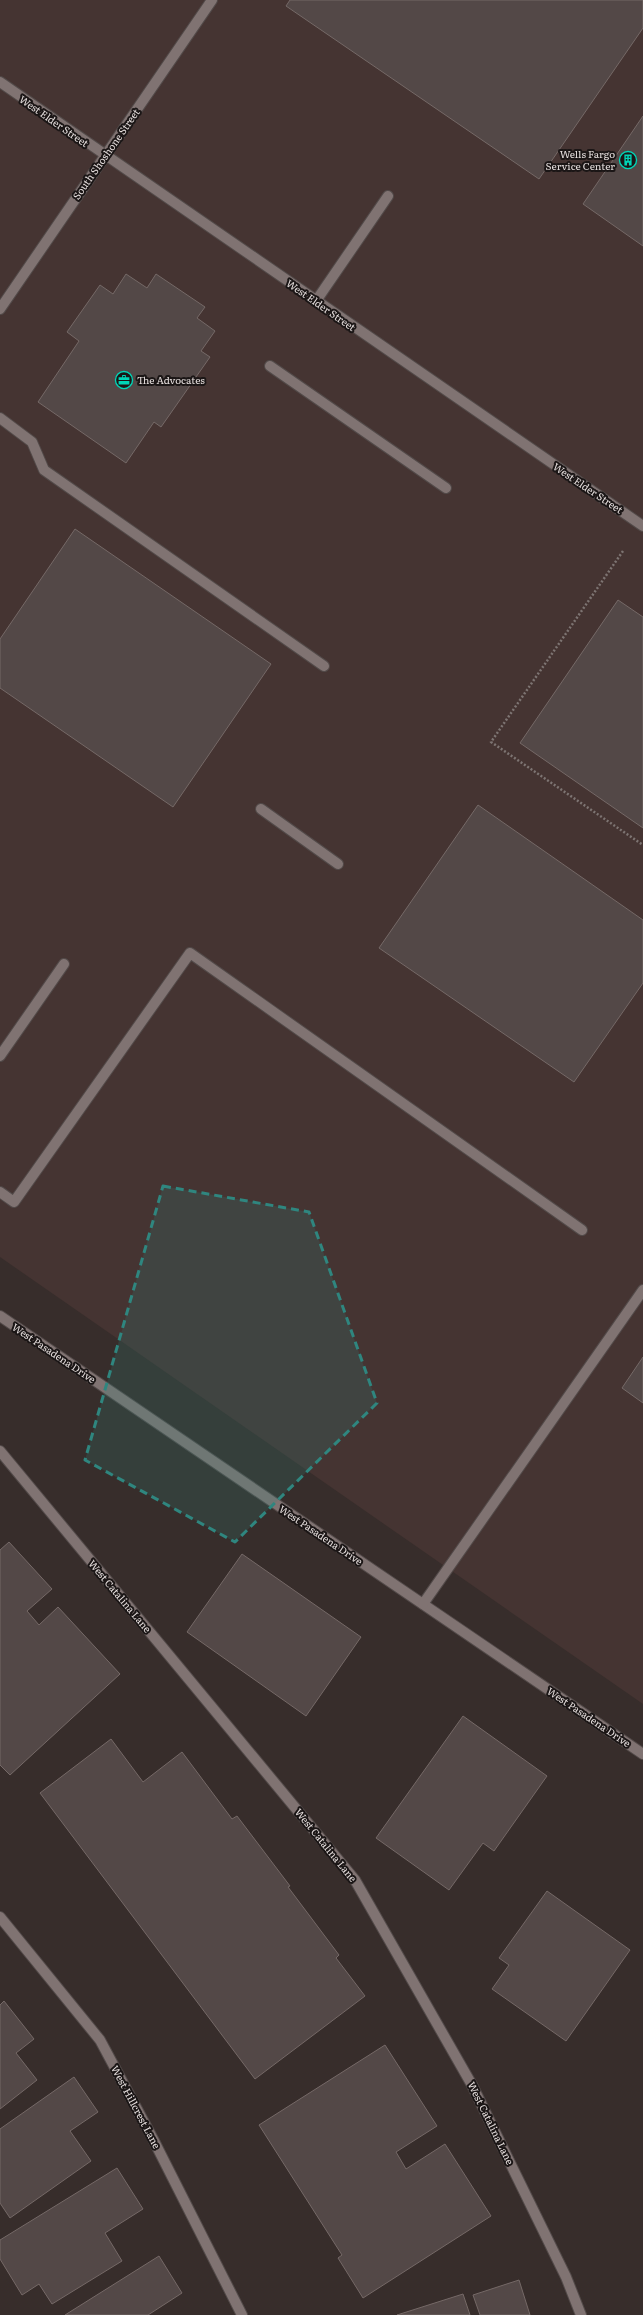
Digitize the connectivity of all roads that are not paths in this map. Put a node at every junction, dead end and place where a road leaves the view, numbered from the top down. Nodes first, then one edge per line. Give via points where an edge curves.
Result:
1 (212, 0) edge
2 (0, 82) edge
3 (104, 156) junction
4 (388, 196) dead end
5 (316, 301) junction
6 (0, 309) edge
7 (270, 366) dead end
8 (0, 418) edge
9 (446, 488) dead end
10 (643, 526) edge
11 (324, 666) dead end
12 (261, 809) dead end
13 (338, 864) dead end
14 (64, 964) dead end
15 (0, 1056) edge
16 (0, 1192) edge
17 (582, 1230) dead end
18 (643, 1290) edge
19 (0, 1316) edge
20 (0, 1451) edge
21 (423, 1604) junction
22 (643, 1754) edge
23 (0, 1917) edge
24 (242, 2315) edge
25 (581, 2315) edge

1 - 3 street, South Shoshone Street
2 - 3 street, West Elder Street
3 - 5 street, West Elder Street
3 - 6 street, South Shoshone Street
4 - 5 street
5 - 10 street, West Elder Street
7 - 9 street
8 - 11 street via 32,442 44,470
12 - 13 street
14 - 15 street
16 - 17 street via 14,1202 190,953
18 - 21 street
19 - 21 street, West Pasadena Drive
20 - 25 street, West Catalina Lane via 355,1880 472,2085 566,2277
21 - 22 street, West Pasadena Drive
23 - 24 street, West Hillcrest Lane via 100,2040

